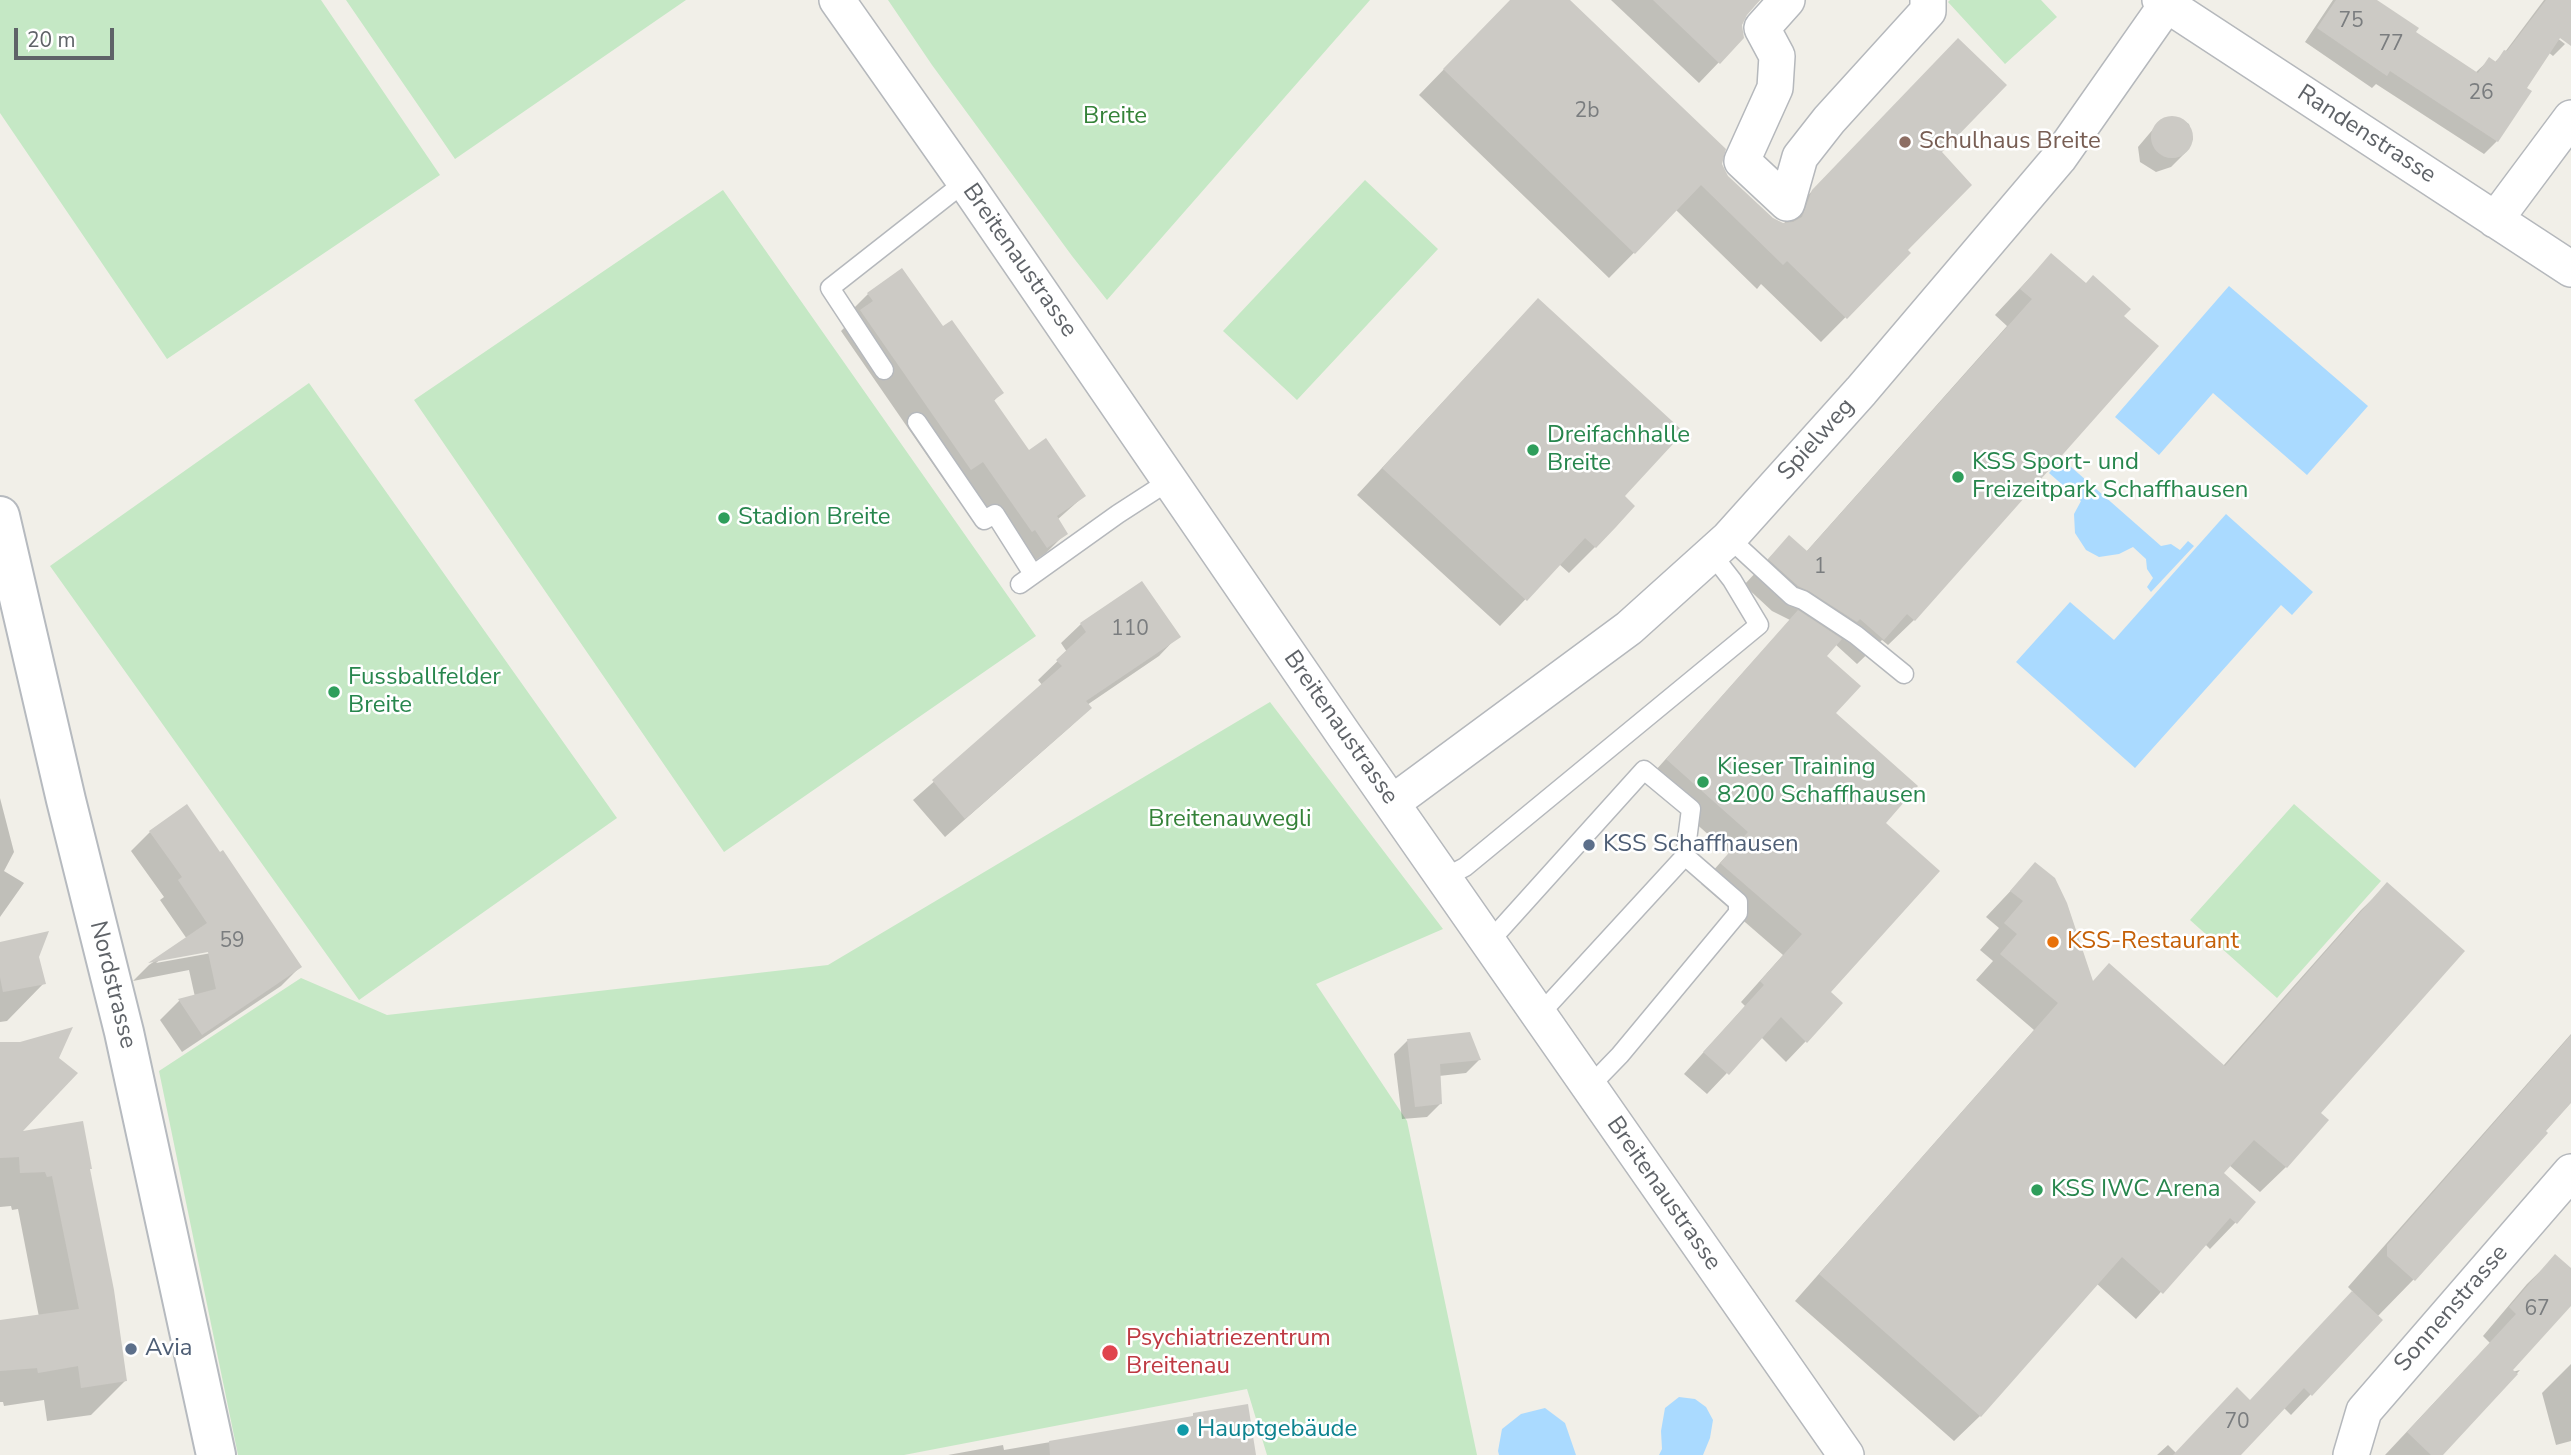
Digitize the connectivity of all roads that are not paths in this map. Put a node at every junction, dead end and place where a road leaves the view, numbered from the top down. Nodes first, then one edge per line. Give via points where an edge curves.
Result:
1 (837, 0) edge
2 (1787, 0) edge
3 (1928, 0) edge
4 (2164, 2) edge
5 (2571, 118) edge
6 (965, 182) junction
7 (2495, 220) junction
8 (2571, 269) edge
9 (884, 370) dead end
10 (917, 422) dead end
11 (1170, 481) junction
12 (0, 516) edge
13 (1720, 545) junction
14 (1904, 674) dead end
15 (1392, 803) junction
16 (1685, 856) junction
17 (1444, 878) junction
18 (1489, 942) junction
19 (1539, 1015) junction
20 (1589, 1087) junction
21 (2566, 1188) edge
22 (216, 1455) edge
23 (1846, 1455) edge
24 (2351, 1455) edge

1 - 6 street, Breitenaustrasse
2 - 3 street via 1762,28 1777,56 1775,88 1742,161 1787,203 1800,157 1928,11
4 - 7 street, Randenstrasse
4 - 13 street, Spielweg via 2059,158 1861,391
5 - 7 street
6 - 9 lane via 830,288
6 - 11 street, Breitenaustrasse
7 - 8 street, Randenstrasse
10 - 11 lane via 984,520 995,514 1027,579
11 - 15 street, Breitenaustrasse
12 - 22 street, Nordstrasse via 124,1032
13 - 14 lane via 1856,635
13 - 15 street, Spielweg via 1629,628
13 - 17 lane via 1732,580 1759,625 1465,867
15 - 17 street, Breitenaustrasse
16 - 18 lane via 1691,809 1644,770
16 - 19 lane
16 - 20 lane via 1738,902 1738,913
17 - 18 street, Breitenaustrasse
18 - 19 street, Breitenaustrasse
19 - 20 street, Breitenaustrasse
20 - 23 street, Breitenaustrasse
21 - 24 street, Sonnenstrasse via 2364,1411

